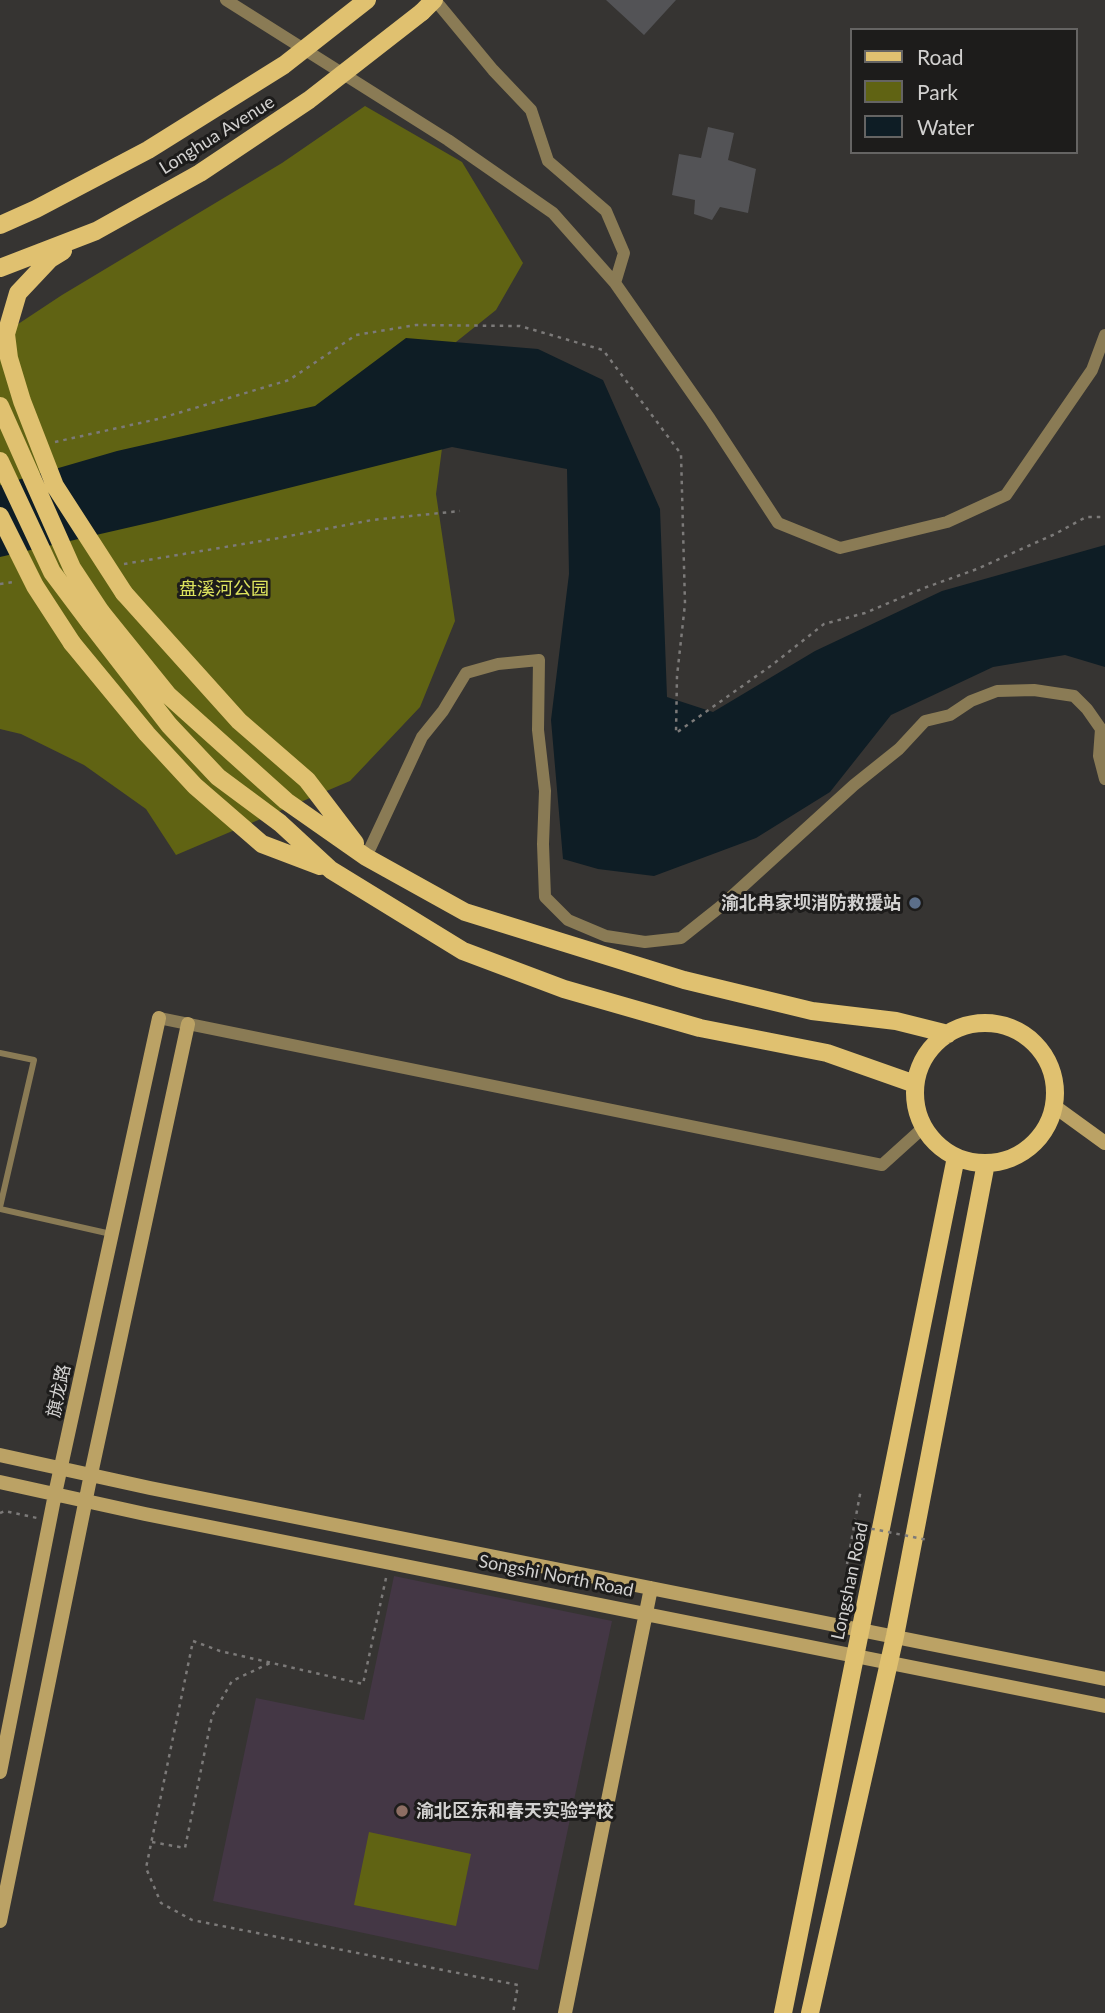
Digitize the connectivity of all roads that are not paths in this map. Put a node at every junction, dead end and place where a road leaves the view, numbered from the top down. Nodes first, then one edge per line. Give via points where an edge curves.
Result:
1 (226, 0) edge
2 (367, 0) edge
3 (430, 4) edge
4 (0, 225) edge
5 (96, 232) junction
6 (0, 268) edge
7 (615, 284) junction
8 (1105, 335) edge
9 (0, 406) edge
10 (0, 461) edge
11 (0, 516) edge
12 (96, 618) junction
13 (1105, 779) edge
14 (366, 857) junction
15 (331, 870) junction
16 (159, 1018) joint
17 (188, 1024) junction
18 (948, 1034) junction
19 (0, 1053) edge
20 (915, 1084) junction
21 (1054, 1106) junction
22 (924, 1128) junction
23 (1105, 1143) edge
24 (956, 1157) junction
25 (986, 1163) junction
26 (0, 1208) edge
27 (112, 1234) junction
28 (0, 1455) edge
29 (61, 1468) junction
30 (90, 1474) junction
31 (0, 1482) edge
32 (55, 1494) junction
33 (86, 1501) junction
34 (651, 1588) junction
35 (646, 1614) junction
36 (862, 1630) junction
37 (895, 1636) junction
38 (856, 1656) junction
39 (889, 1663) junction
40 (1105, 1679) edge
41 (1105, 1706) edge
42 (0, 1772) edge
43 (0, 1922) edge
44 (565, 2013) edge
45 (783, 2013) edge
46 (810, 2013) edge

1 - 7 street via 447,139 553,213
2 - 4 main road, Longhua Avenue, bridge via 284,65 148,150
3 - 5 main road, Longhua Avenue, bridge via 309,100 200,173
3 - 7 street via 531,110 548,161 606,211 624,253
5 - 6 main road, Longhua Avenue, bridge
5 - 14 main road, bridge via 50,259 18,293 6,334 9,358 55,486 124,593 239,721 306,780
7 - 8 street via 778,523 840,548 947,522 1006,495 1092,370
9 - 12 main road, bridge
10 - 12 main road, bridge via 52,572
11 - 15 main road, bridge via 35,586 72,643 195,786 262,844
12 - 14 main road via 168,695 286,801
12 - 15 main road via 169,725 218,777 280,823
13 - 14 street via 1098,756 1101,729 1074,696 997,691 950,716 925,721 899,749 681,938 645,942 606,936 568,920 545,897 539,660 498,664 466,673 422,737
14 - 18 main road via 465,912 684,980 812,1011 896,1021
15 - 20 main road via 463,951 564,989 700,1028 827,1054
16 - 17 street
16 - 27 main road, 旗龙路
17 - 22 street via 882,1165
17 - 30 main road
18 - 20 main road via 932,1047
18 - 21 main road via 969,1025 992,1023 1014,1029 1034,1042 1048,1061 1055,1083
19 - 26 lane via 34,1060
20 - 22 main road via 916,1107
21 - 23 main road
21 - 25 main road via 1045,1129 1030,1147 1009,1160
22 - 24 main road via 937,1145
24 - 25 main road
24 - 36 main road, Longshan Road
25 - 37 main road
26 - 27 lane
27 - 29 main road, 旗龙路
28 - 29 main road, Songshi North Road
29 - 30 main road, Songshi North Road
29 - 32 main road, 旗龙路
30 - 33 main road
30 - 34 main road, Songshi North Road
31 - 32 main road, Songshi North Road
32 - 33 main road, Songshi North Road
32 - 42 main road, 旗龙路
33 - 35 main road, Songshi North Road
33 - 43 main road
34 - 35 main road
34 - 36 main road, Songshi North Road
35 - 38 main road, Songshi North Road
35 - 44 main road
36 - 37 main road, Songshi North Road
36 - 38 main road, Longshan Road
37 - 39 main road
37 - 40 main road, Songshi North Road
38 - 39 main road, Songshi North Road
38 - 45 main road, Longshan Road
39 - 41 main road, Songshi North Road
39 - 46 main road

